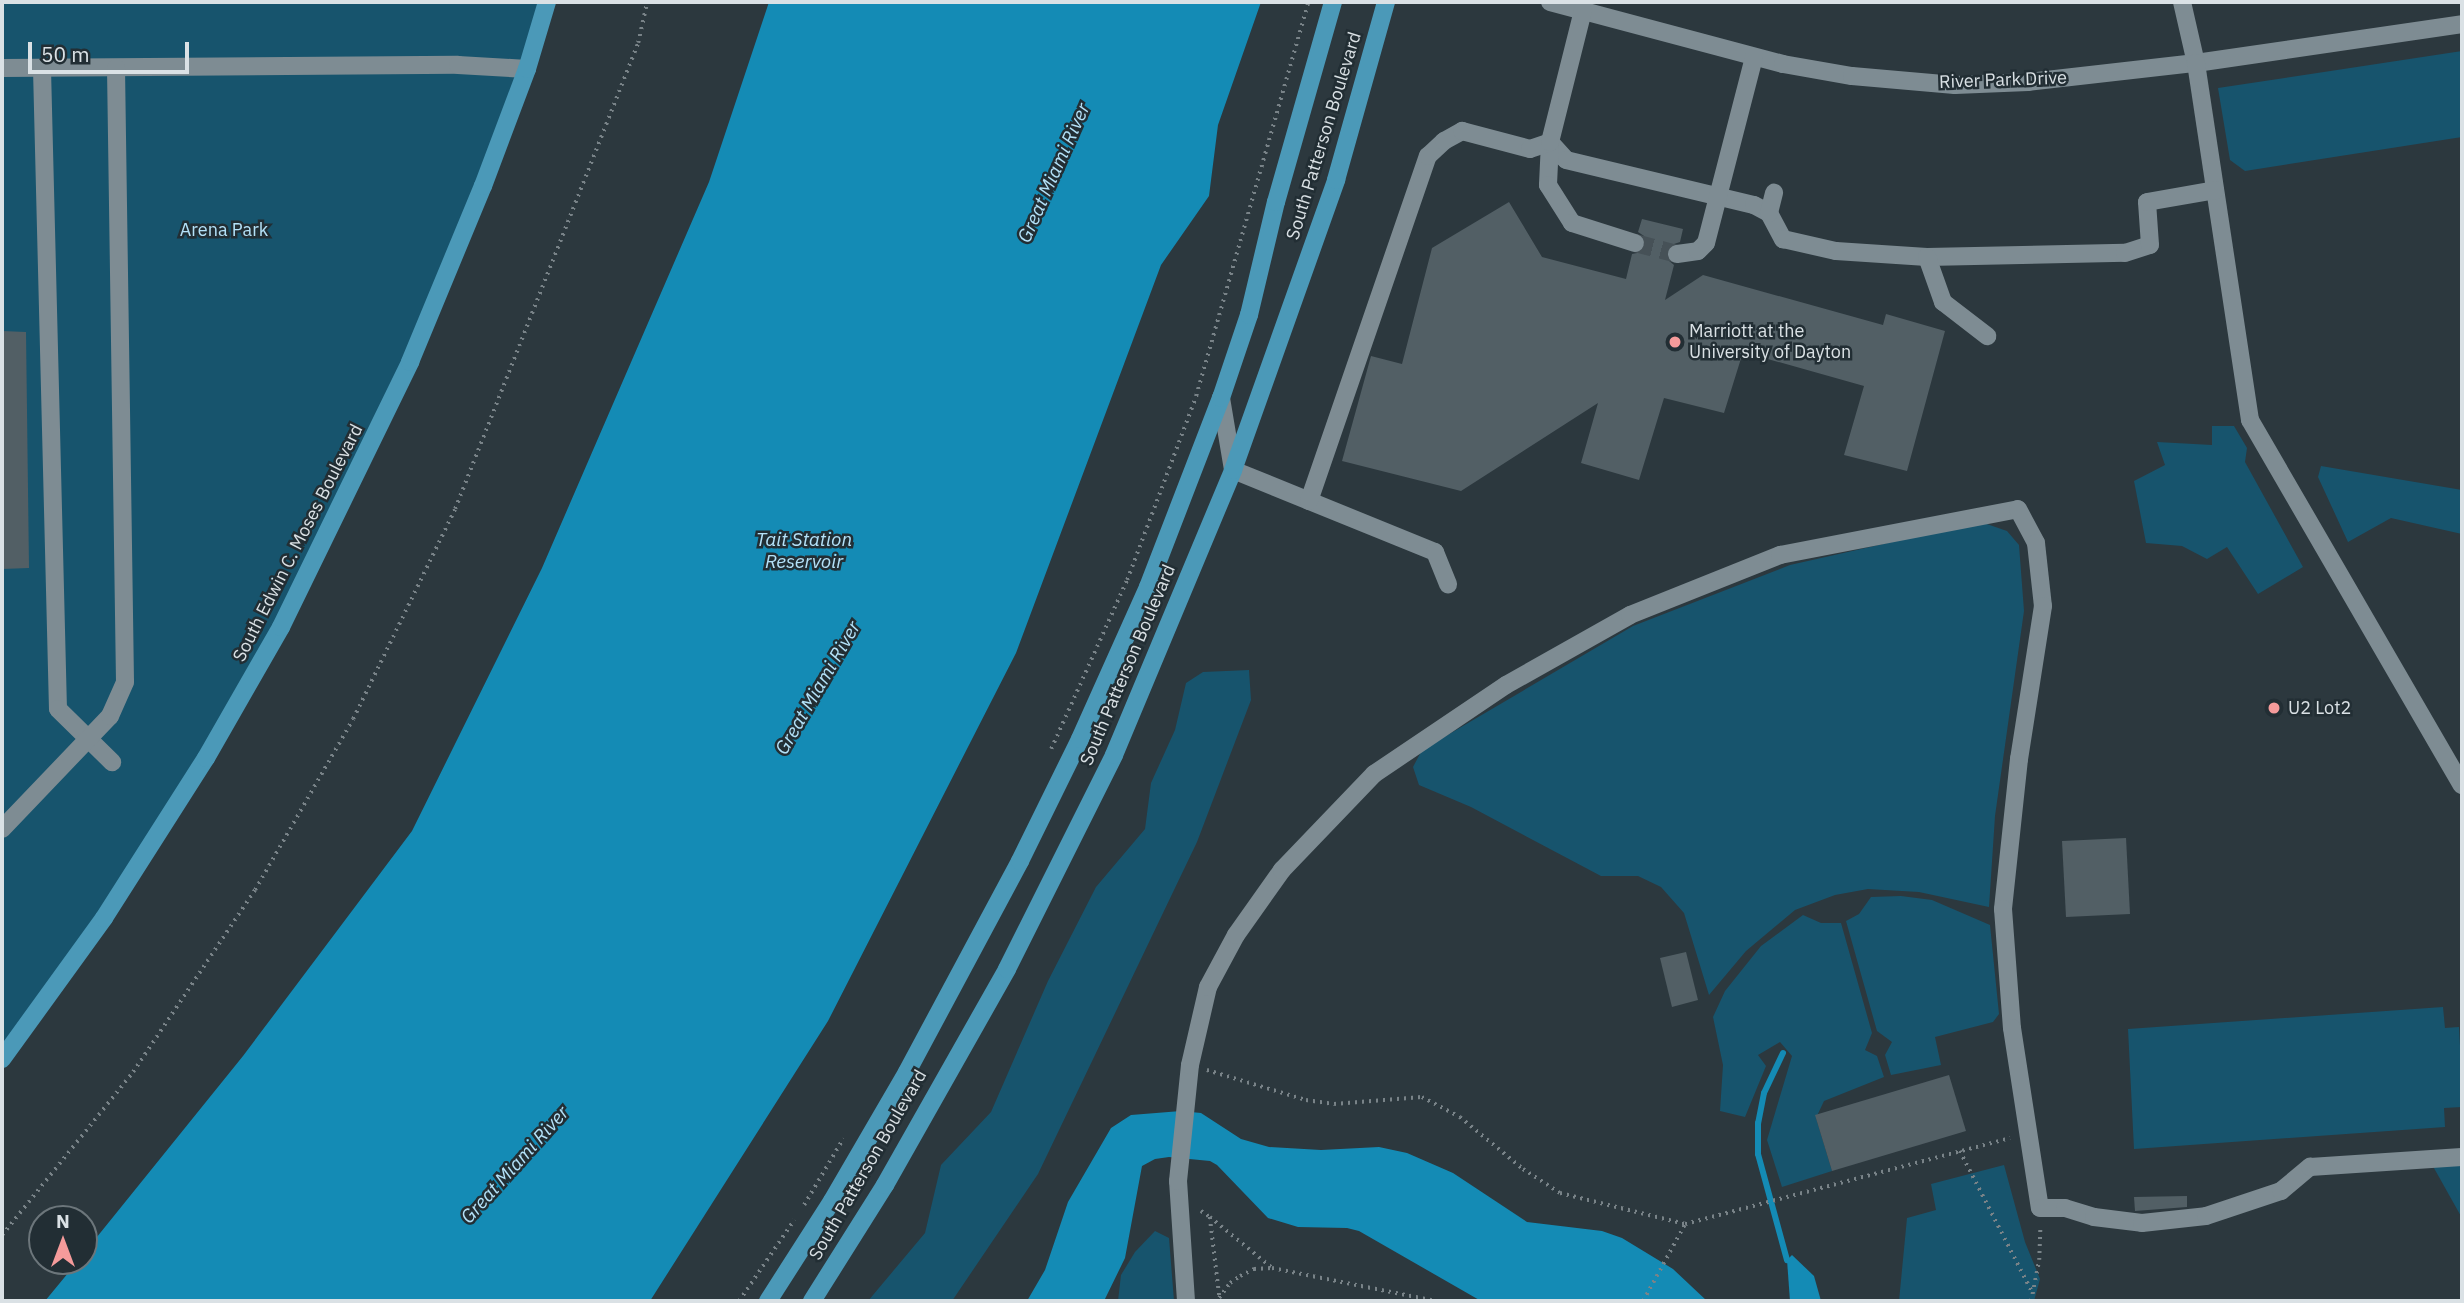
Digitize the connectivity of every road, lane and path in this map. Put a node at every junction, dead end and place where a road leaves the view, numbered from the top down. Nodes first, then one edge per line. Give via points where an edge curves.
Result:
1 (547, 2) edge
2 (647, 2) edge
3 (1308, 2) edge
4 (1333, 2) edge
5 (1386, 2) edge
6 (1550, 2) edge
7 (2182, 2) edge
8 (1583, 11) junction
9 (2462, 24) edge
10 (1754, 57) junction
11 (2196, 64) junction
12 (2, 68) edge
13 (116, 68) junction
14 (42, 69) junction
15 (527, 69) junction
16 (1550, 142) junction
17 (2215, 190) junction
18 (1774, 193) dead end
19 (1718, 196) junction
20 (1769, 213) junction
21 (1635, 243) tunnel mouth
22 (1677, 254) tunnel mouth
23 (1927, 257) junction
24 (1987, 336) dead end
25 (1221, 398) junction
26 (1233, 470) junction
27 (1309, 501) junction
28 (1448, 585) dead end
29 (89, 738) junction
30 (1051, 750) dead end
31 (112, 762) dead end
32 (2462, 785) edge
33 (2, 829) edge
34 (2, 1059) edge
35 (1190, 1065) junction
36 (849, 1129) dead end
37 (2029, 1133) junction
38 (1960, 1151) junction
39 (2462, 1157) edge
40 (1179, 1188) junction
41 (2040, 1208) junction
42 (1210, 1217) junction
43 (1685, 1224) junction
44 (2, 1235) edge
45 (1272, 1268) junction
46 (2032, 1292) junction
47 (1219, 1300) edge
48 (739, 1301) edge
49 (768, 1301) edge
50 (812, 1301) edge
51 (1186, 1301) edge
52 (1436, 1301) edge
53 (1643, 1301) edge
54 (2031, 1301) edge

1 - 15 main road, South Edwin C. Moses Boulevard
2 - 44 path via 638,43 455,509 353,719 255,890 133,1072
3 - 30 path via 1196,396 1127,580
4 - 25 main road, South Patterson Boulevard via 1249,315
5 - 26 main road, South Patterson Boulevard via 1336,180
6 - 8 street, River Park Drive
7 - 11 street
8 - 10 street, River Park Drive
8 - 16 street
9 - 11 street, River Park Drive
10 - 11 street, River Park Drive via 1852,76 1955,85
10 - 19 street
11 - 17 street
12 - 14 street
13 - 14 street
13 - 15 street via 458,65
13 - 29 street via 125,682 110,716
14 - 29 street via 58,709
15 - 34 main road, South Edwin C. Moses Boulevard via 410,362 281,627 206,758 111,906
16 - 19 street via 1566,160
16 - 21 street via 1549,185 1572,223
16 - 27 street via 1531,149 1462,131 1428,156
17 - 23 street via 2147,202 2150,245 2125,253
17 - 32 street via 2250,420
18 - 20 street
19 - 20 street
19 - 22 street via 1706,243 1698,251
20 - 23 street via 1783,239 1836,251
23 - 24 street via 1943,302
25 - 26 street
25 - 49 main road, South Patterson Boulevard via 1148,587 1020,861 907,1072
26 - 27 street
26 - 50 main road, South Patterson Boulevard via 1114,755 1056,876 885,1185
27 - 28 street via 1435,552
29 - 31 street
29 - 33 street
35 - 37 street via 1208,987 1236,935 1282,870 1374,774 1484,700 1630,615 1780,555 2018,509 2036,543 2043,606 2019,759 2003,909 2012,1028
35 - 40 street
35 - 43 path via 1334,1104 1422,1097 1460,1118 1560,1193
36 - 48 path
37 - 38 path
37 - 41 street
38 - 43 path
38 - 46 path
39 - 41 street via 2310,1167 2281,1191 2206,1216 2143,1223 2065,1208
40 - 42 path
40 - 51 street
41 - 46 path via 2039,1260
42 - 45 path
42 - 47 path
43 - 53 path
45 - 47 path via 1240,1276
45 - 52 path
46 - 54 path

